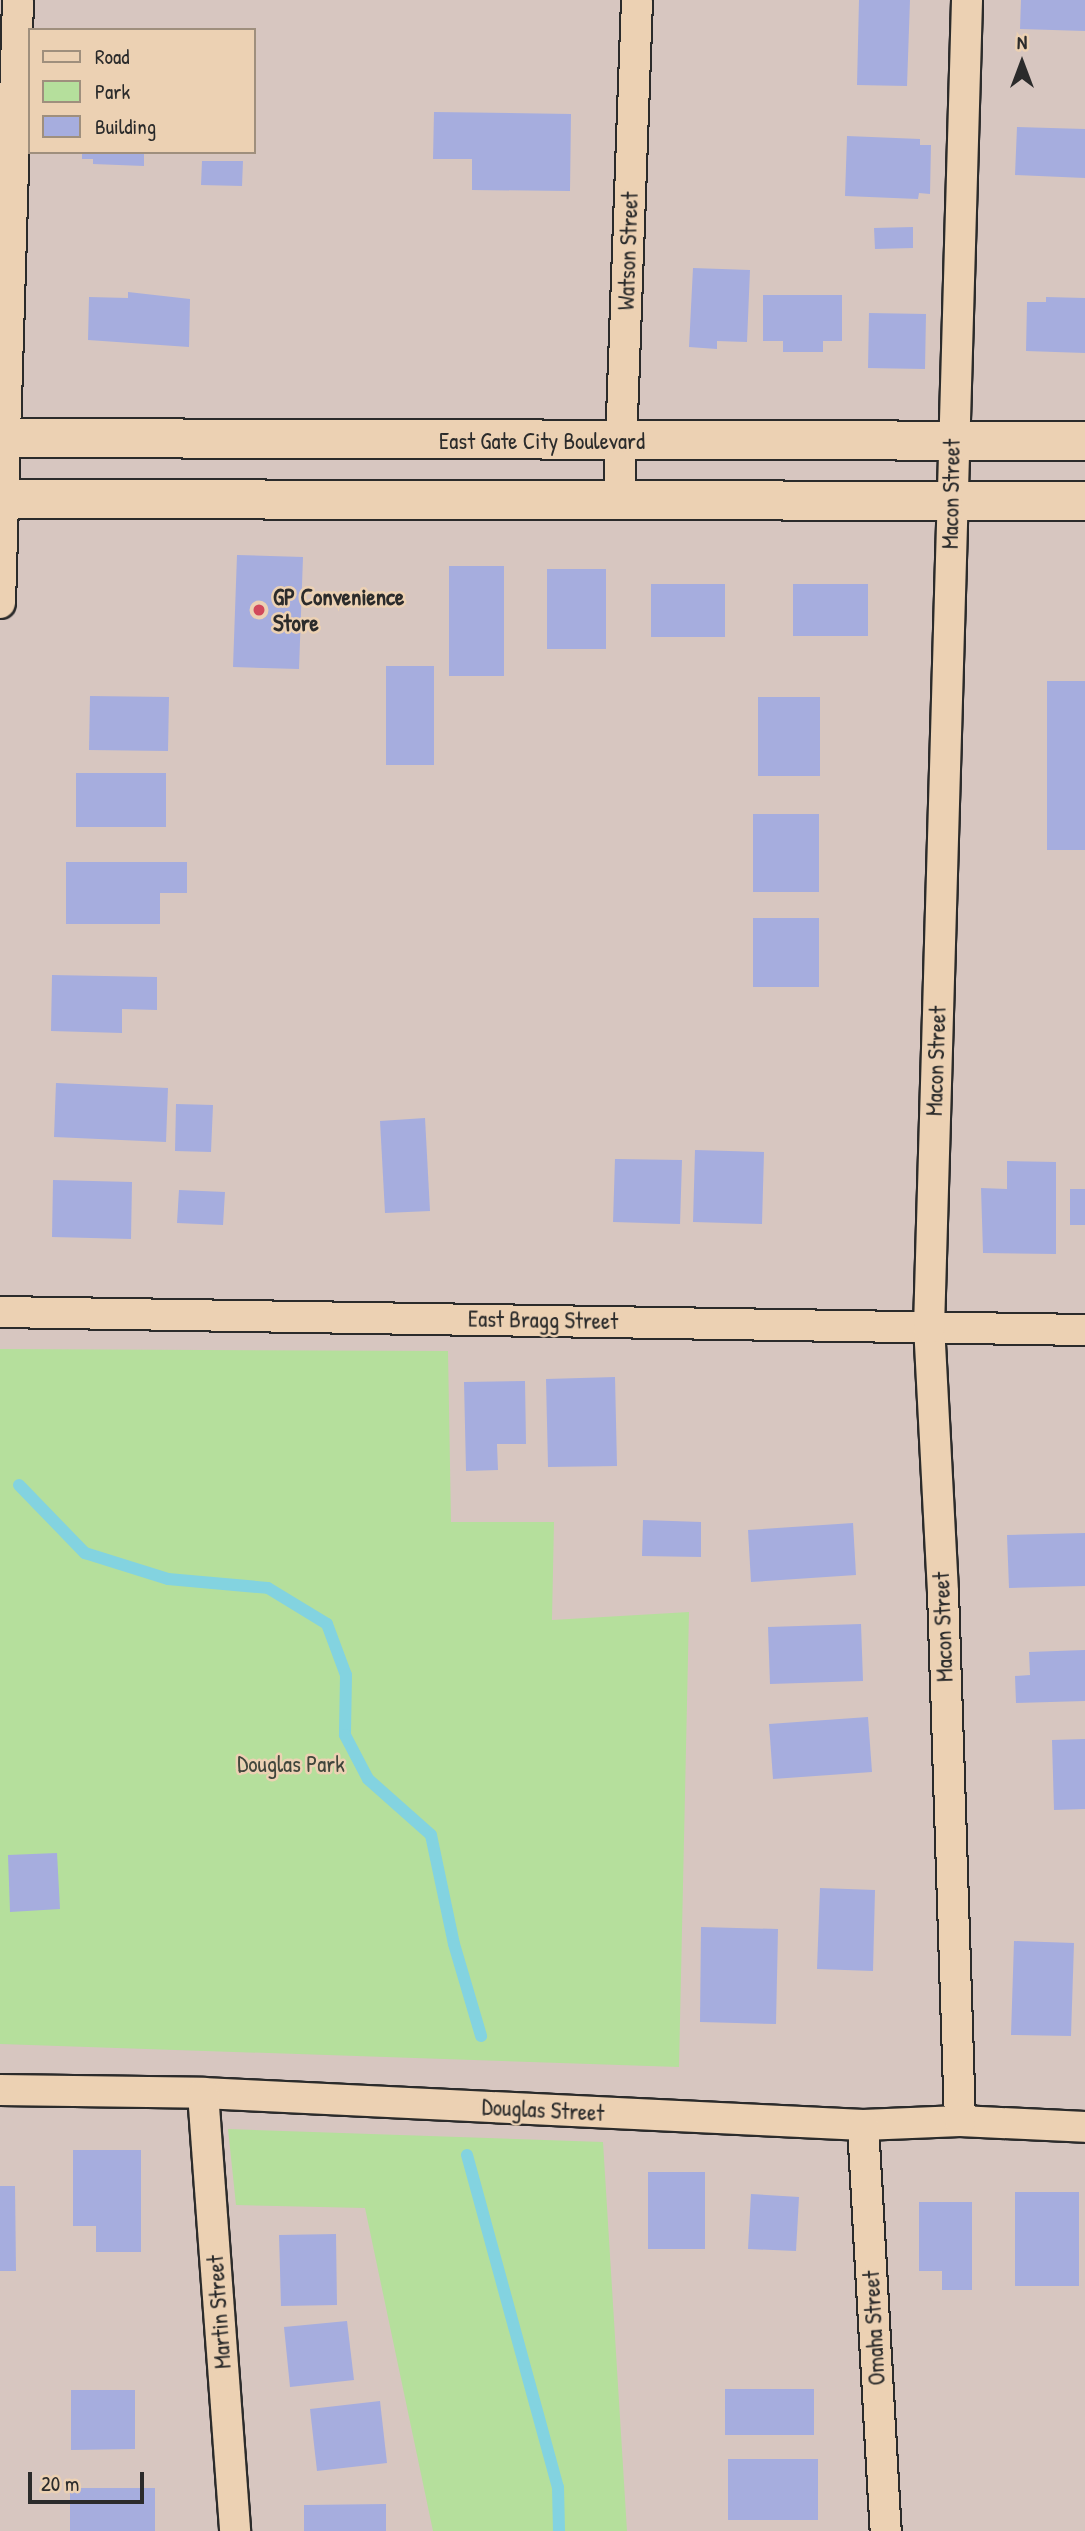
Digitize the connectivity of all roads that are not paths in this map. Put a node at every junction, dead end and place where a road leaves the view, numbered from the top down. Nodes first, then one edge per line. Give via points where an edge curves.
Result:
1 (18, 0) edge
2 (637, 0) edge
3 (967, 0) edge
4 (3, 438) edge
5 (953, 440) junction
6 (620, 441) junction
7 (1085, 441) edge
8 (1, 499) edge
9 (951, 500) junction
10 (619, 501) junction
11 (1085, 501) edge
12 (0, 603) edge
13 (0, 1311) edge
14 (929, 1328) junction
15 (1085, 1330) edge
16 (0, 2090) edge
17 (203, 2093) junction
18 (960, 2121) junction
19 (863, 2125) junction
20 (1085, 2127) edge
21 (235, 2531) edge
22 (886, 2531) edge

1 - 4 street
2 - 6 street, Watson Street
3 - 5 street, Macon Street
4 - 6 main road, East Gate City Boulevard
4 - 8 street
5 - 6 main road, East Gate City Boulevard
5 - 7 main road, East Gate City Boulevard
5 - 9 street, Macon Street
6 - 10 street, Watson Street
8 - 10 main road
8 - 12 street
9 - 10 main road
9 - 11 main road
9 - 14 street, Macon Street
13 - 14 street, East Bragg Street
14 - 15 street, East Bragg Street
14 - 18 street, Macon Street via 943,1592
16 - 17 street, Douglas Street
17 - 19 street, Douglas Street
17 - 21 street, Martin Street
18 - 19 street, Douglas Street
18 - 20 street, Douglas Street
19 - 22 street, Omaha Street

